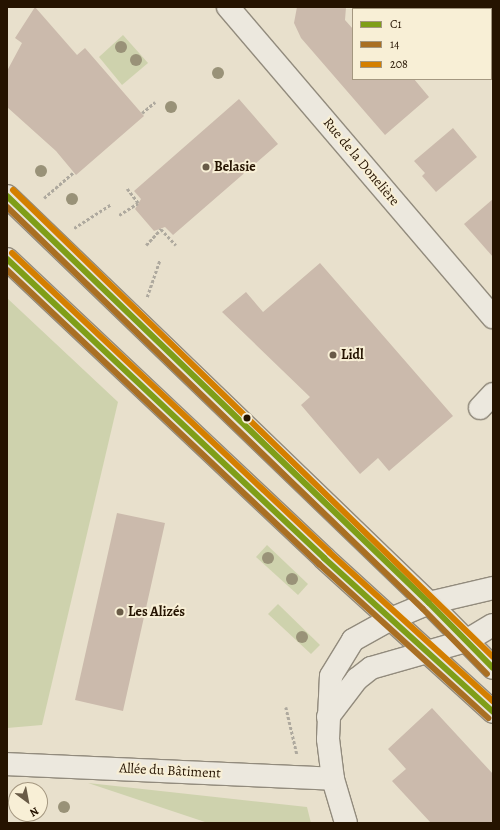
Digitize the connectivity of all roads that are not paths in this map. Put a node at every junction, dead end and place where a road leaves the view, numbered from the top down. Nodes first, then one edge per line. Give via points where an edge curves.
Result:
1 (228, 7) edge
2 (7, 196) edge
3 (7, 259) edge
4 (493, 317) edge
5 (493, 588) edge
6 (429, 603) junction
7 (391, 619) junction
8 (493, 625) edge
9 (466, 641) junction
10 (427, 652) junction
11 (493, 668) edge
12 (493, 712) edge
13 (328, 717) junction
14 (7, 764) edge
15 (333, 779) junction
16 (346, 823) edge

1 - 4 street, Rue de la Donelière
2 - 6 main road
3 - 7 main road
5 - 6 street
6 - 7 street
6 - 9 main road
7 - 10 main road
7 - 13 street via 353,640 331,676
8 - 9 street
9 - 10 street
9 - 11 main road
10 - 12 main road
10 - 13 street via 371,668 357,679
13 - 15 street
14 - 15 street, Allée du Bâtiment
15 - 16 street

